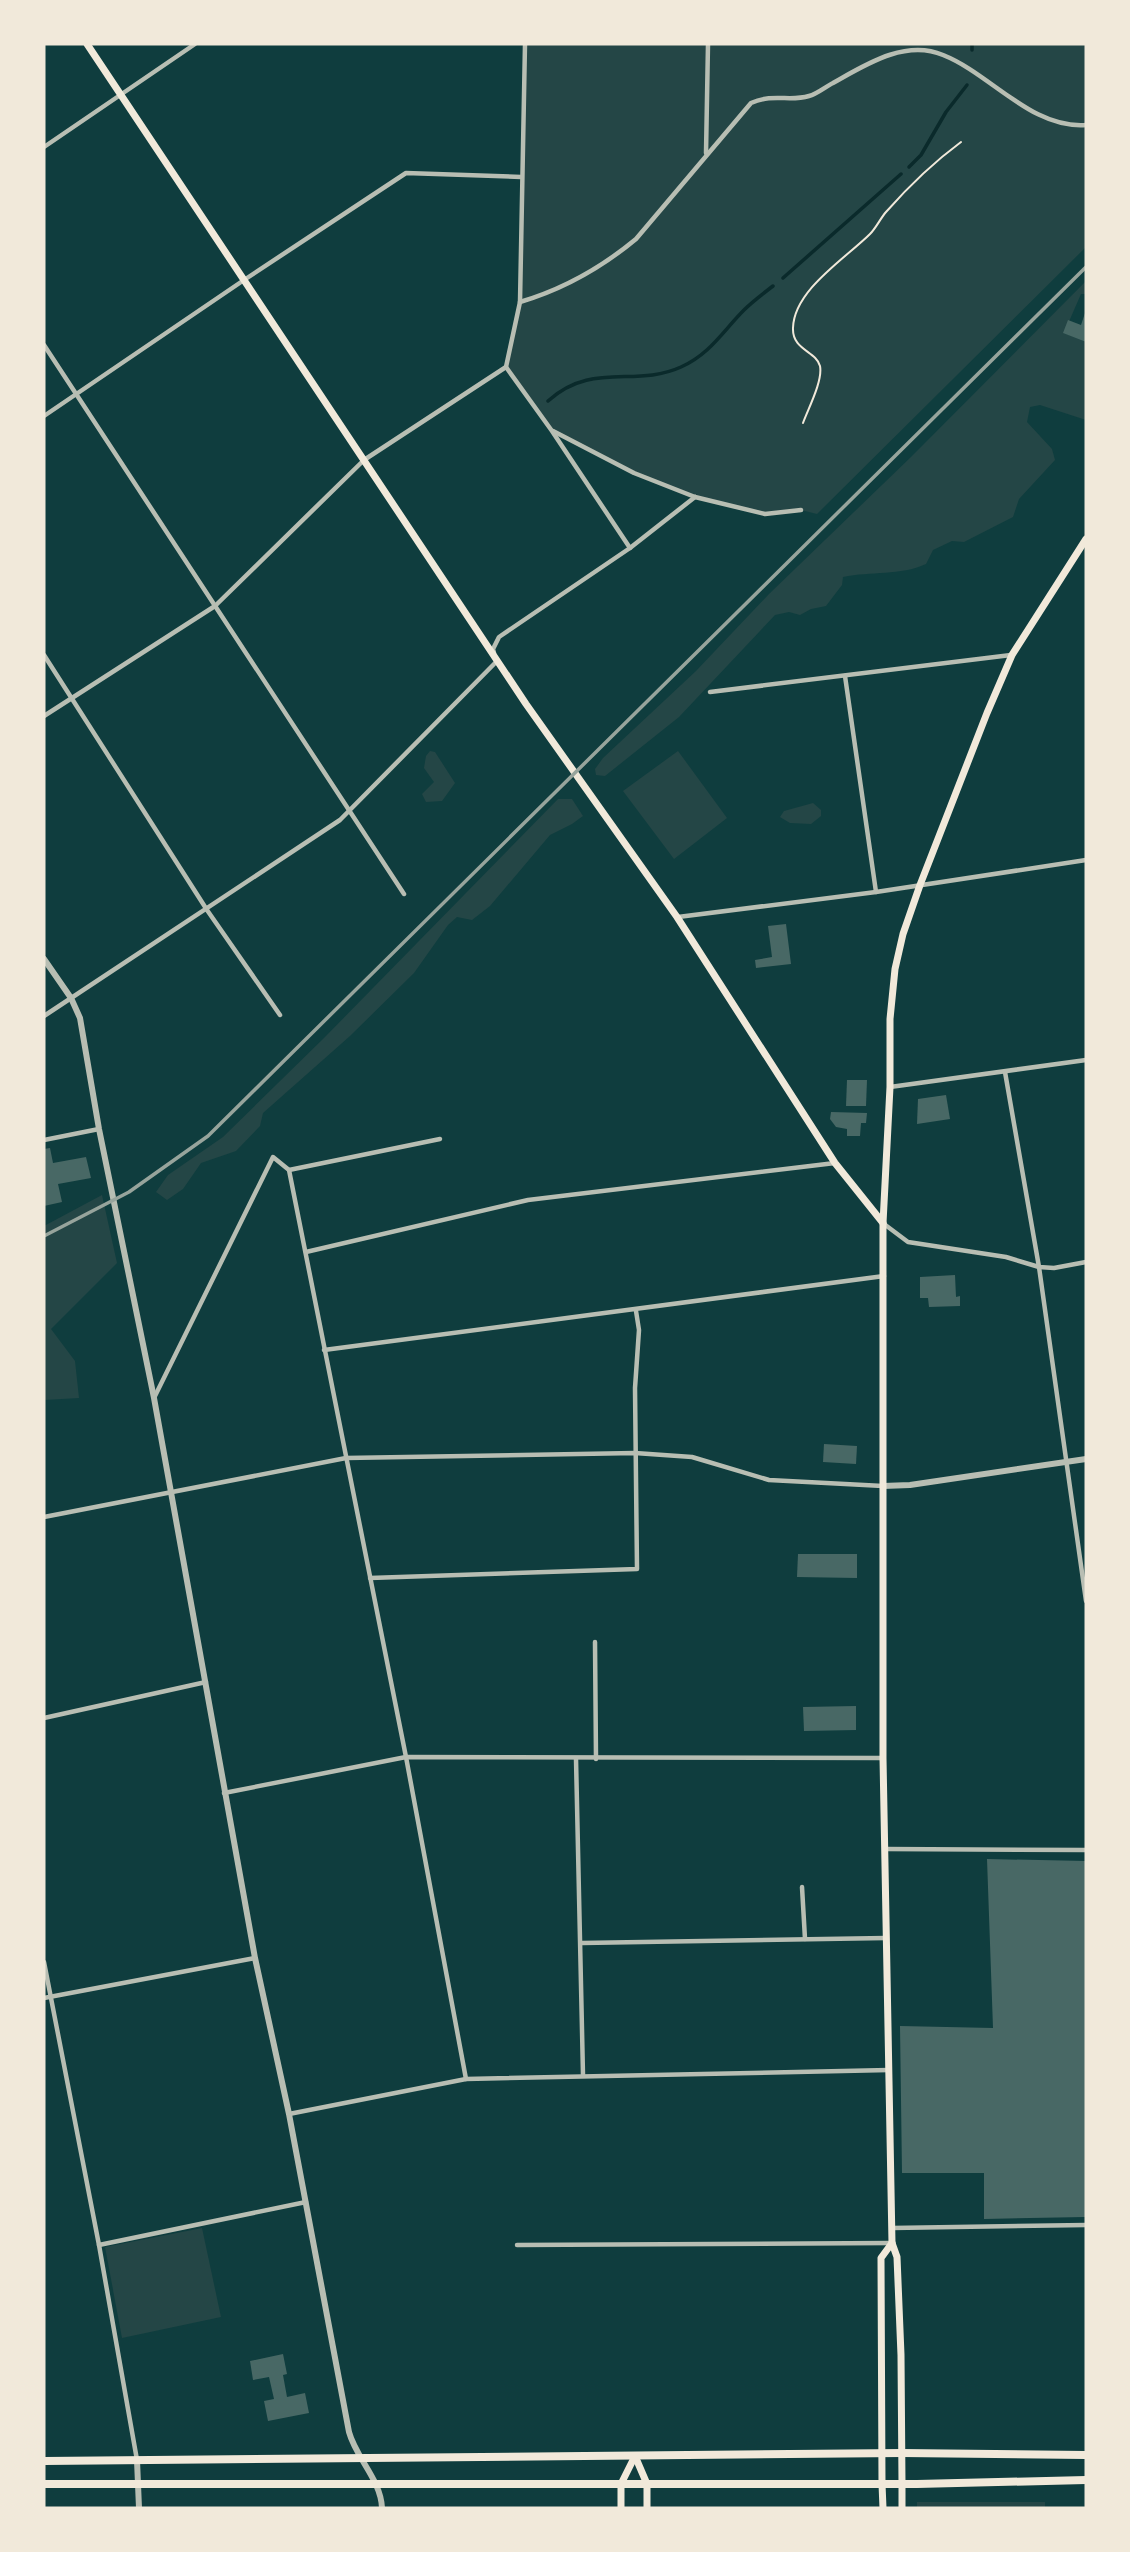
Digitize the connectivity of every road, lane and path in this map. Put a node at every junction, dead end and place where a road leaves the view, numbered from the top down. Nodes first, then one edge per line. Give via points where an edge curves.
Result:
1 (87, 44) edge
2 (195, 44) edge
3 (525, 44) edge
4 (708, 44) edge
5 (121, 94) junction
6 (1086, 125) edge
7 (961, 142) dead end
8 (44, 148) edge
9 (706, 154) junction
10 (522, 177) junction
11 (244, 280) junction
12 (520, 302) junction
13 (44, 345) edge
14 (506, 367) junction
15 (77, 394) junction
16 (44, 416) edge
17 (803, 423) dead end
18 (552, 430) junction
19 (364, 460) junction
20 (695, 497) junction
21 (801, 510) dead end
22 (1086, 539) edge
23 (630, 548) junction
24 (215, 606) junction
25 (44, 655) edge
26 (1012, 655) junction
27 (498, 662) junction
28 (845, 676) junction
29 (710, 692) dead end
30 (71, 697) junction
31 (44, 716) edge
32 (349, 811) junction
33 (1086, 860) edge
34 (920, 885) junction
35 (876, 892) junction
36 (404, 894) dead end
37 (207, 909) junction
38 (677, 917) junction
39 (44, 958) edge
40 (71, 998) junction
41 (280, 1015) dead end
42 (44, 1016) edge
43 (1086, 1060) edge
44 (1005, 1072) junction
45 (890, 1087) junction
46 (99, 1129) junction
47 (44, 1139) edge
48 (440, 1139) dead end
49 (835, 1163) junction
50 (289, 1170) junction
51 (883, 1223) junction
52 (306, 1252) junction
53 (1086, 1262) edge
54 (1039, 1267) junction
55 (884, 1276) junction
56 (636, 1311) junction
57 (324, 1350) junction
58 (154, 1398) junction
59 (635, 1453) junction
60 (346, 1458) junction
61 (1086, 1459) edge
62 (1067, 1462) junction
63 (883, 1486) junction
64 (170, 1491) junction
65 (44, 1517) edge
66 (370, 1578) junction
67 (1086, 1601) edge
68 (595, 1642) dead end
69 (206, 1682) junction
70 (44, 1718) edge
71 (406, 1757) junction
72 (883, 1758) junction
73 (576, 1759) junction
74 (596, 1759) junction
75 (223, 1793) junction
76 (885, 1849) junction
77 (1086, 1850) edge
78 (802, 1887) dead end
79 (886, 1938) junction
80 (805, 1940) junction
81 (582, 1943) junction
82 (255, 1958) junction
83 (44, 1962) edge
84 (51, 1997) junction
85 (44, 1998) edge
86 (889, 2070) junction
87 (583, 2075) junction
88 (466, 2079) junction
89 (289, 2114) junction
90 (306, 2203) junction
91 (1086, 2225) edge
92 (891, 2228) junction
93 (892, 2243) junction
94 (99, 2245) junction
95 (517, 2245) dead end
96 (882, 2454) junction
97 (902, 2454) junction
98 (1086, 2455) edge
99 (635, 2456) junction
100 (359, 2458) junction
101 (137, 2460) junction
102 (44, 2461) edge
103 (1086, 2480) edge
104 (44, 2484) edge
105 (139, 2484) junction
106 (376, 2484) junction
107 (621, 2484) junction
108 (647, 2484) junction
109 (882, 2484) junction
110 (902, 2484) junction
111 (139, 2508) edge
112 (383, 2508) edge
113 (621, 2508) edge
114 (647, 2508) edge
115 (883, 2508) edge
116 (902, 2508) edge

1 - 5 main road
2 - 5 street
3 - 10 street
4 - 9 street
5 - 8 street
5 - 11 main road
6 - 9 street via 1039,115 943,54 916,48 874,61 810,96 774,96 751,103
7 - 17 path via 885,213 803,301 793,326 794,338 820,368
9 - 12 street via 636,239 572,283
10 - 11 street via 406,173
10 - 12 street
11 - 15 street
11 - 19 main road
12 - 14 street
13 - 15 street
14 - 18 street
14 - 19 street
15 - 16 street
15 - 24 street
18 - 20 street via 634,473
18 - 23 street
19 - 24 street
19 - 27 main road
20 - 21 street via 765,514
20 - 23 street
22 - 26 main road
23 - 27 street via 499,637 493,649
24 - 30 street
24 - 32 street
25 - 30 street
26 - 28 street
26 - 34 main road
27 - 32 street
27 - 38 main road
28 - 29 street
28 - 35 street
30 - 31 street
30 - 37 street
32 - 36 street
32 - 37 street
33 - 34 street
34 - 35 street
34 - 45 main road via 895,970
35 - 38 street
37 - 40 street
37 - 41 street
38 - 49 main road
39 - 40 street
40 - 42 street
40 - 46 street via 80,1018
43 - 44 street
44 - 45 street
44 - 54 street
45 - 51 main road
46 - 47 street
46 - 58 street
48 - 50 street
49 - 51 main road
49 - 52 street via 528,1200
50 - 52 street
50 - 58 street via 273,1157
51 - 54 street via 908,1242 1006,1257
51 - 55 main road
52 - 57 street
53 - 54 street
54 - 62 street
55 - 56 street
55 - 63 main road
56 - 57 street
56 - 59 street
57 - 60 street
58 - 64 street
59 - 60 street
59 - 63 street via 692,1457 769,1480
59 - 66 street via 637,1569
60 - 64 street
60 - 66 street
61 - 62 street
62 - 63 street
62 - 67 street
63 - 72 main road
64 - 65 street
64 - 69 street
66 - 71 street
68 - 74 street
69 - 70 street
69 - 75 street
71 - 73 street
71 - 75 street
71 - 88 street
72 - 74 street
72 - 76 main road
73 - 74 street
73 - 81 street
75 - 82 street
76 - 77 street
76 - 79 main road
78 - 80 street
79 - 80 street
79 - 86 main road
80 - 81 street
81 - 87 street
82 - 84 street
82 - 89 street
83 - 84 street
84 - 85 street
84 - 94 street
86 - 87 street
86 - 92 main road
87 - 88 street
88 - 89 street
89 - 90 street
90 - 94 street
90 - 100 street via 349,2432
91 - 92 street
92 - 93 main road
93 - 95 street
93 - 96 main road via 881,2258
93 - 97 main road via 897,2257
94 - 101 street
96 - 97 highway
96 - 99 highway
96 - 109 main road
97 - 98 highway
97 - 110 main road
99 - 100 highway
99 - 107 main road
99 - 108 main road
100 - 101 highway
100 - 106 street
101 - 102 highway
101 - 105 street
103 - 110 highway
104 - 105 highway
105 - 106 highway
105 - 111 street
106 - 107 highway
106 - 112 street
107 - 108 highway
107 - 113 main road
108 - 109 highway
108 - 114 main road
109 - 110 highway
109 - 115 main road
110 - 116 main road

